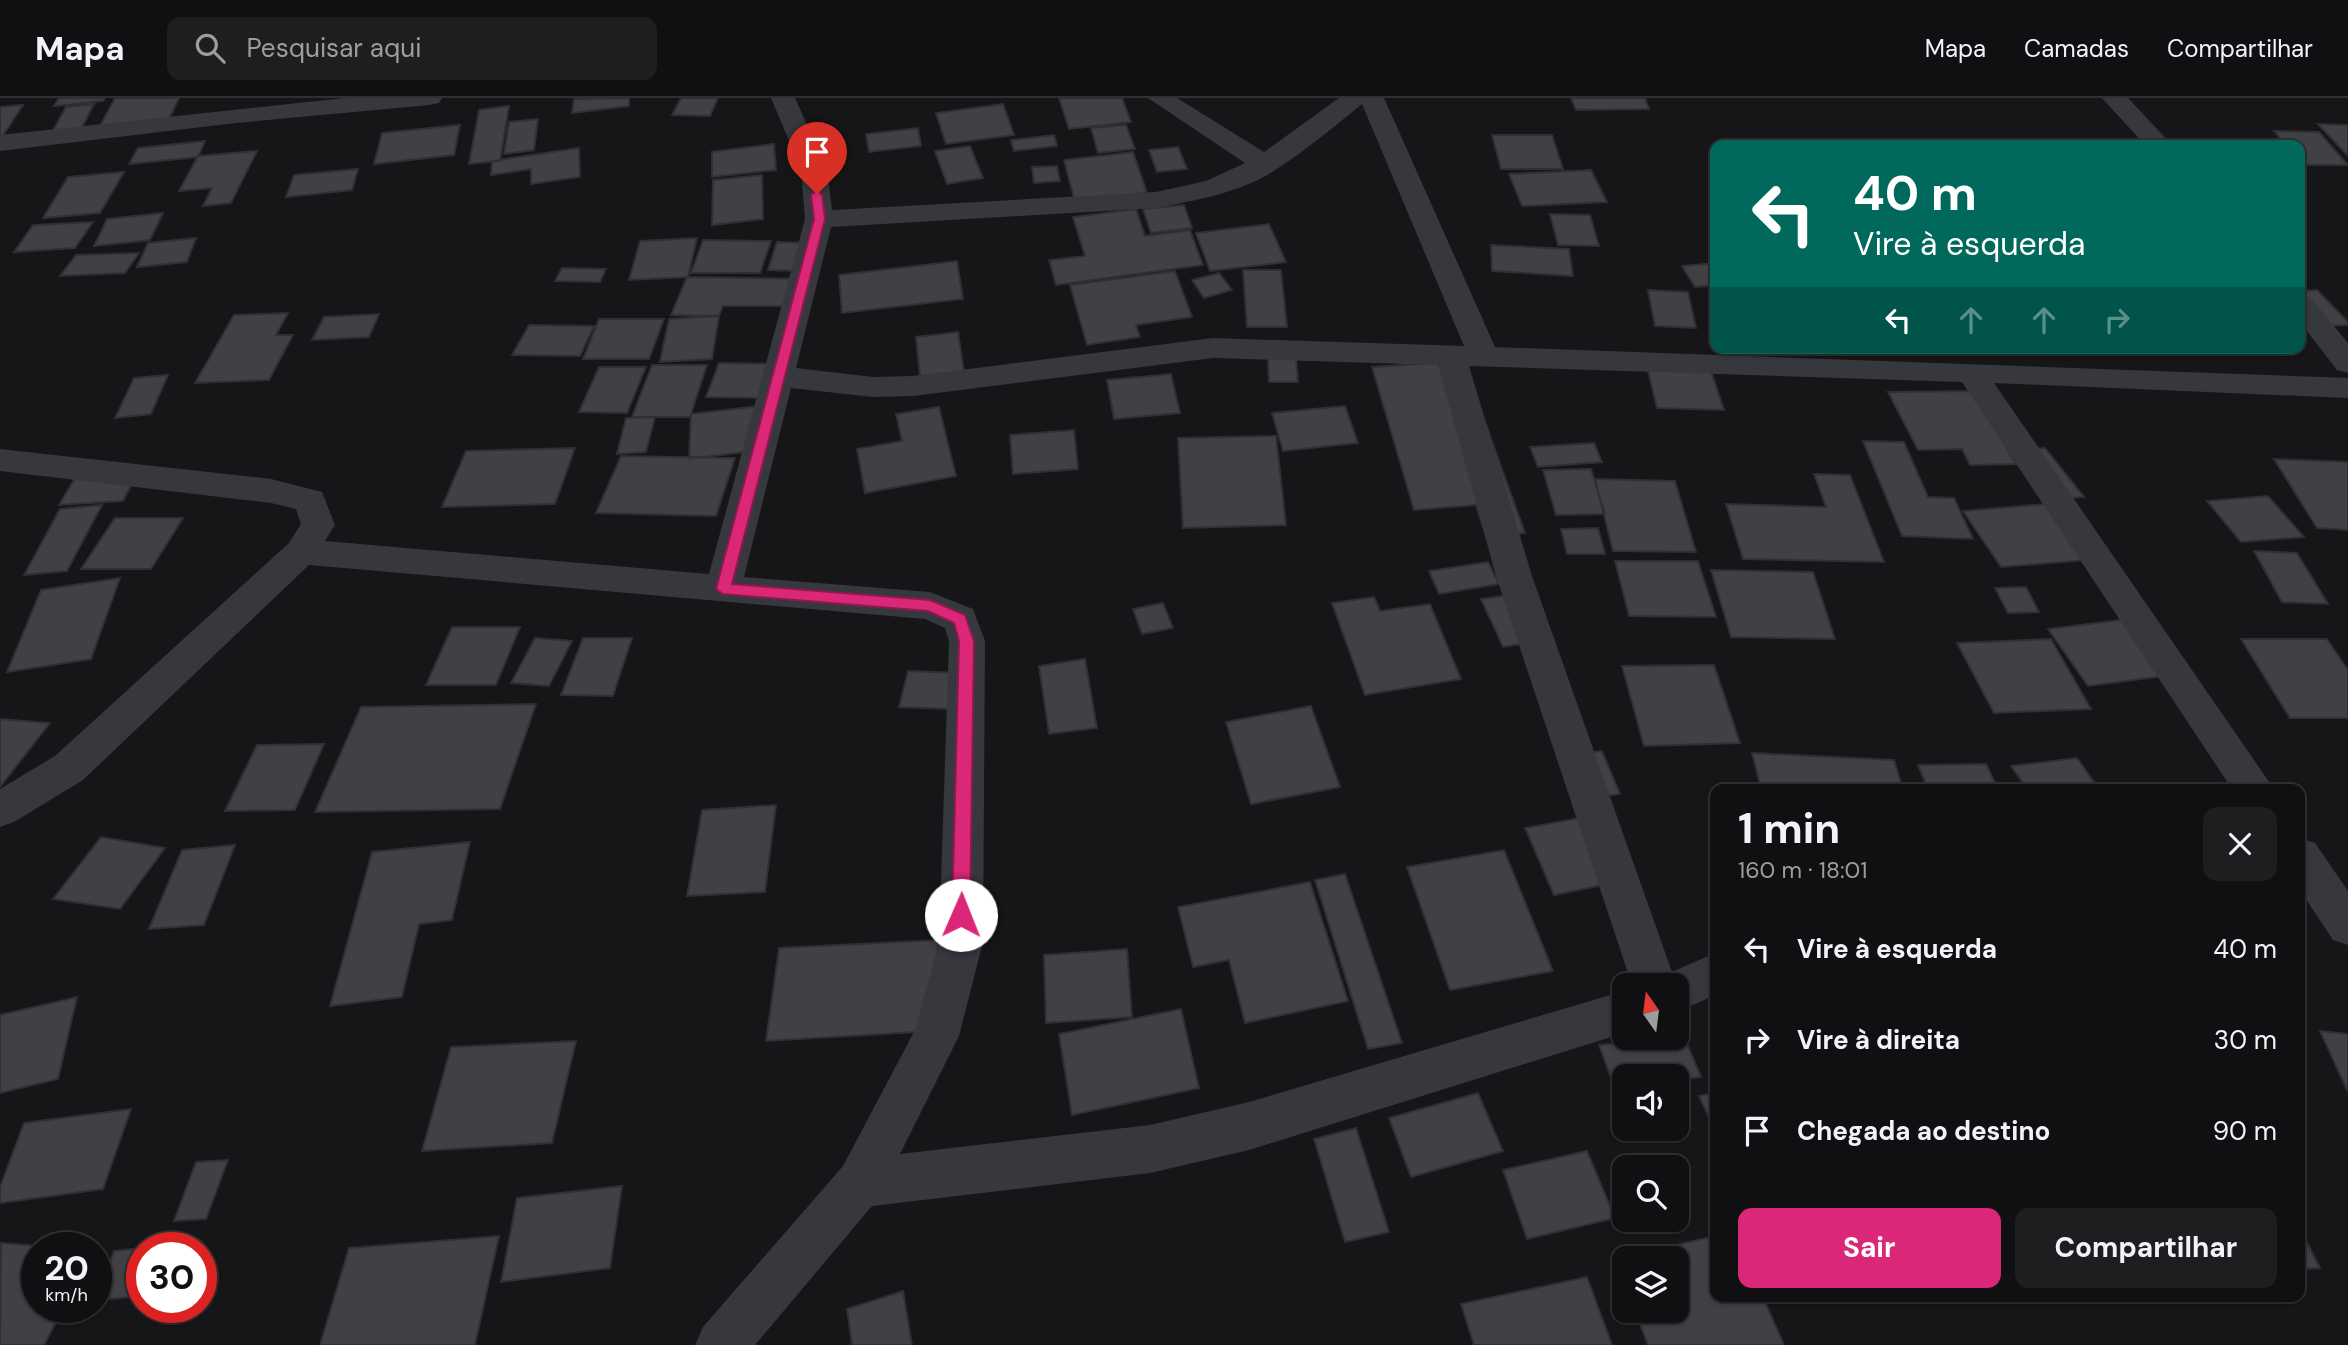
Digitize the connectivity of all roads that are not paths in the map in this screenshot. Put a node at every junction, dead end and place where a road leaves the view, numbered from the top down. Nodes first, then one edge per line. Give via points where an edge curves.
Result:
1 (430, 98) edge
2 (783, 98) edge
3 (1160, 98) edge
4 (1354, 98) edge
5 (1371, 98) edge
6 (2113, 98) edge
7 (241, 106) edge
8 (2154, 140) edge
9 (0, 143) edge
10 (1266, 165) junction
11 (819, 219) junction
12 (2305, 309) edge
13 (1468, 358) junction
14 (2348, 363) edge
15 (1971, 372) junction
16 (778, 376) junction
17 (2348, 388) edge
18 (0, 460) edge
19 (301, 552) junction
20 (723, 589) junction
21 (2251, 784) edge
22 (0, 810) edge
23 (2305, 864) edge
24 (2332, 907) edge
25 (1650, 973) edge
26 (1710, 975) edge
27 (1689, 986) edge
28 (1612, 1016) edge
29 (860, 1183) junction
30 (721, 1345) edge

1 - 7 street
2 - 11 street via 814,169
3 - 10 street
4 - 10 street
5 - 13 street
6 - 8 street
7 - 9 street
10 - 11 street via 1231,183 1156,200
11 - 16 street
12 - 14 street
13 - 15 street
13 - 16 street via 1213,348 913,386 873,387
13 - 25 street via 1514,576
15 - 17 street
15 - 21 street
16 - 20 street
18 - 19 street via 271,491 310,500 318,525
19 - 20 street
19 - 22 street via 69,768
20 - 29 street via 930,606 960,619 967,641 961,942 936,1036
23 - 24 street
26 - 27 street
28 - 29 street via 1249,1126 1150,1149
29 - 30 street

